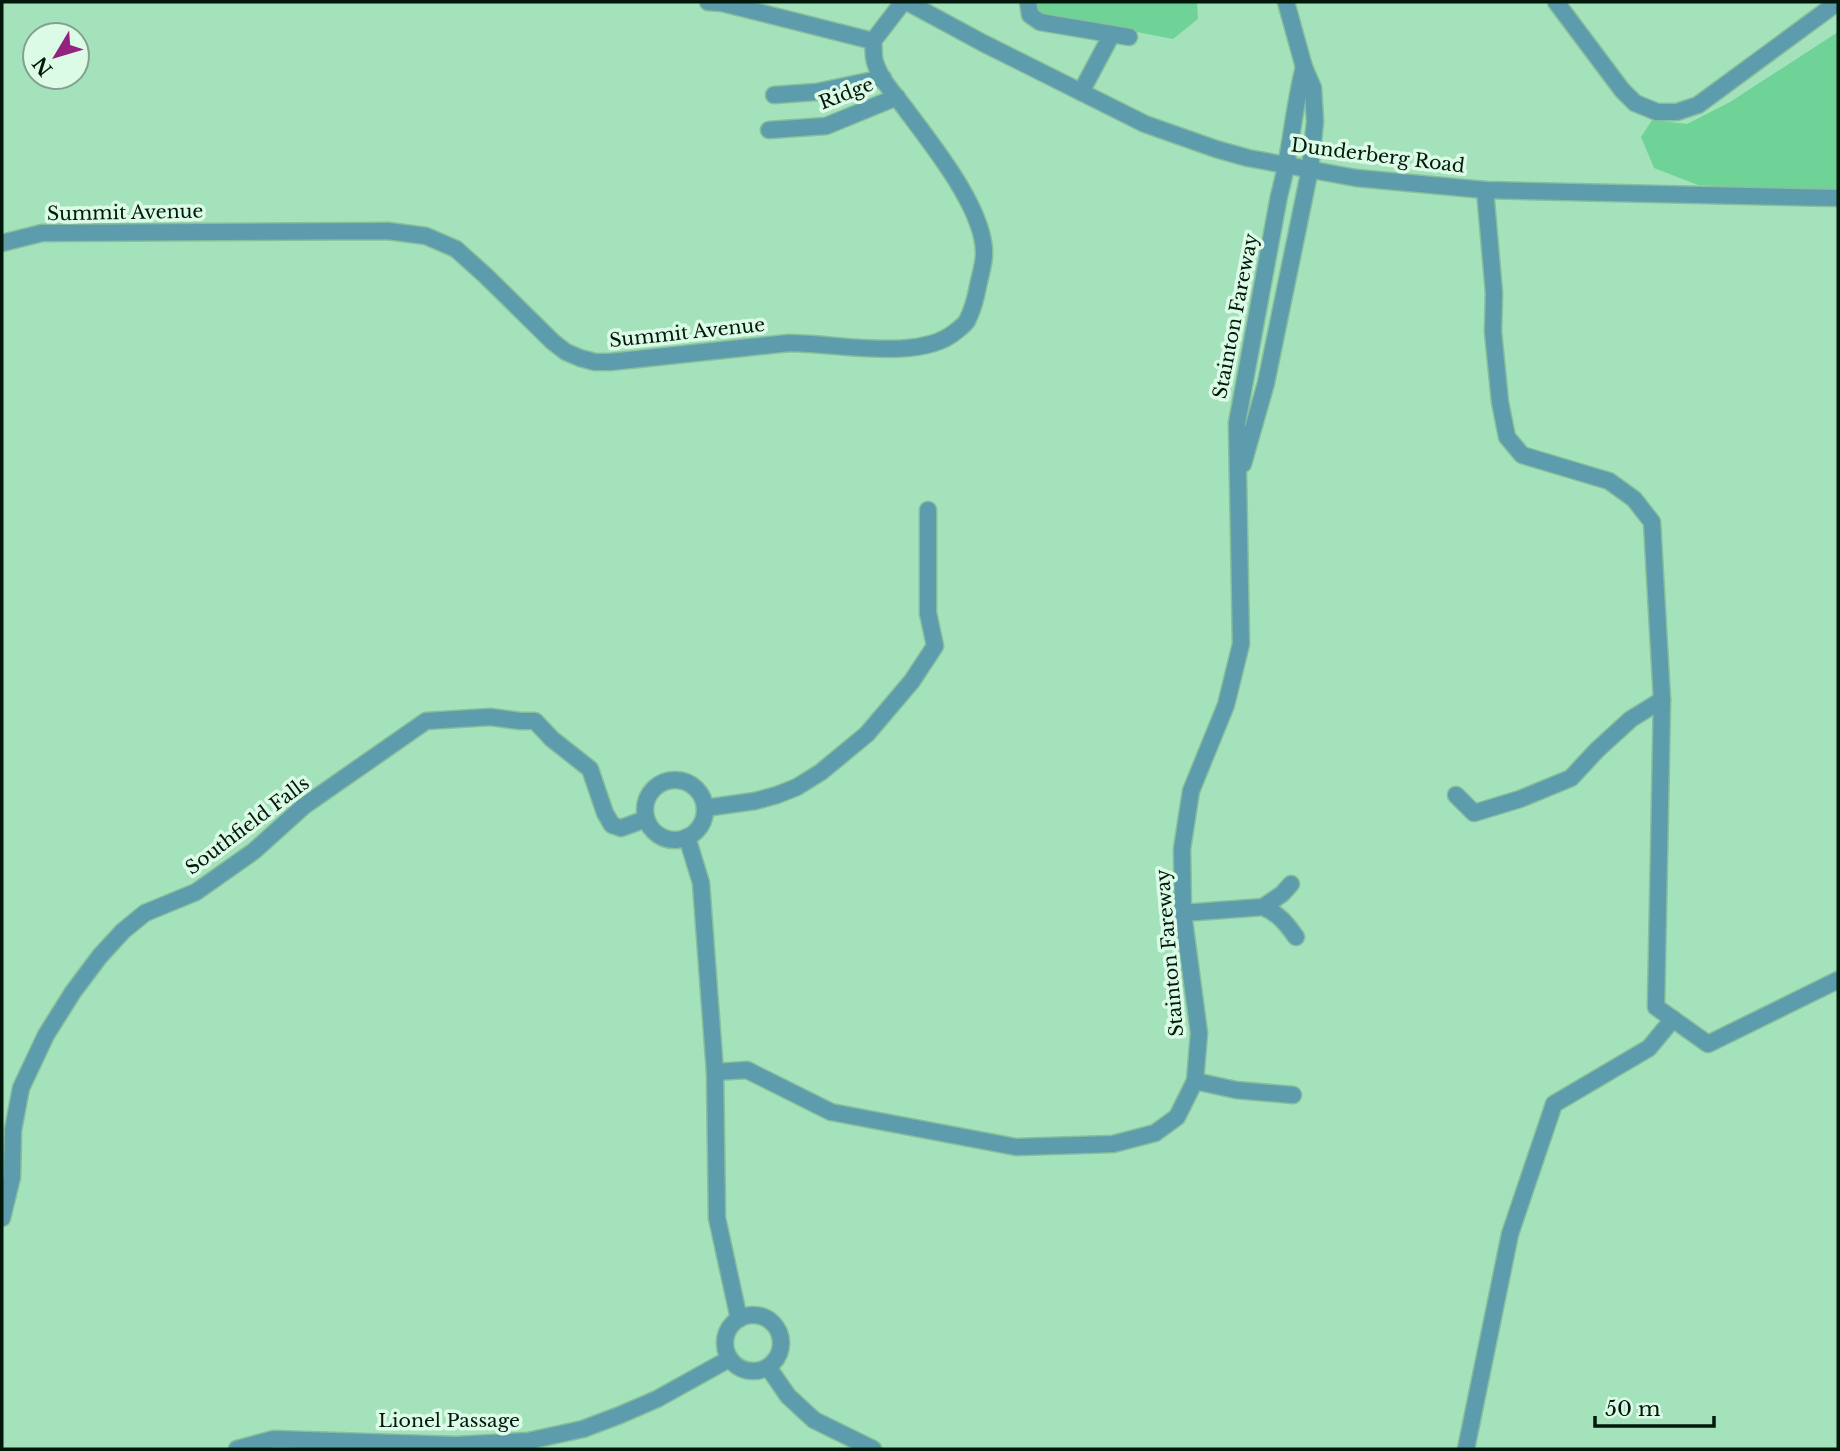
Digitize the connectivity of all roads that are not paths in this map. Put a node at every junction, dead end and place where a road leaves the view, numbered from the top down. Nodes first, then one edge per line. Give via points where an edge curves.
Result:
1 (708, 2) edge
2 (905, 2) edge
3 (1028, 2) edge
4 (1286, 2) edge
5 (1556, 2) edge
6 (1838, 2) edge
7 (873, 41) junction
8 (1304, 67) junction
9 (883, 78) junction
10 (1081, 92) junction
11 (774, 95) dead end
12 (897, 97) junction
13 (769, 130) dead end
14 (1288, 166) junction
15 (1310, 169) junction
16 (1485, 190) junction
17 (1838, 198) edge
18 (2, 243) edge
19 (1263, 280) junction
20 (1287, 286) junction
21 (1244, 380) junction
22 (1265, 386) junction
23 (1239, 476) junction
24 (928, 510) dead end
25 (1662, 700) junction
26 (1457, 795) dead end
27 (705, 808) junction
28 (646, 819) junction
29 (687, 837) junction
30 (1291, 884) dead end
31 (1264, 906) junction
32 (1183, 912) junction
33 (1296, 937) dead end
34 (1838, 980) edge
35 (1673, 1019) junction
36 (715, 1072) junction
37 (1195, 1080) junction
38 (1293, 1095) dead end
39 (2, 1218) edge
40 (739, 1319) junction
41 (729, 1359) junction
42 (768, 1367) junction
43 (365, 1445) edge
44 (237, 1449) edge
45 (873, 1449) edge
46 (1465, 1449) edge

1 - 7 street
2 - 7 street
2 - 10 street, Dunderberg Road
3 - 10 street via 1030,15 1040,22 1121,36
4 - 8 street, Stainton Fareway
5 - 6 street via 1622,90 1635,103 1657,112 1698,105
7 - 9 street, Summit Avenue via 875,63
8 - 14 street, Stainton Fareway
8 - 15 street, Stainton Fareway via 1313,88 1315,122
9 - 11 street via 816,92
9 - 12 street, Summit Avenue
10 - 14 street, Dunderberg Road via 1146,124 1216,149
12 - 13 street, Ridge via 826,126
12 - 18 street, Summit Avenue via 966,196 984,255 966,323 947,339 920,347 789,343 595,362 553,342 456,249 426,236 388,231 42,233
14 - 15 street, Dunderberg Road
14 - 19 street, Stainton Fareway
15 - 16 street, Dunderberg Road
15 - 20 street, Stainton Fareway
16 - 17 street, Dunderberg Road
16 - 25 street via 1493,332 1507,437 1522,455 1609,481 1634,499 1652,522
19 - 20 street
19 - 21 street, Stainton Fareway
20 - 22 street, Stainton Fareway
21 - 22 street
21 - 23 street, Stainton Fareway via 1237,423
22 - 23 street, Stainton Fareway
23 - 32 street, Stainton Fareway via 1241,644 1226,705 1191,791 1182,849
24 - 27 street via 928,613 936,646 912,681 867,734 797,787 755,801
25 - 26 street via 1630,719 1572,778 1474,813
25 - 35 street via 1656,1007
27 - 28 street via 693,786 668,780 648,795
27 - 29 street via 700,825
28 - 29 street via 663,837
28 - 39 street, Southfield Falls via 621,828 612,825 590,769 535,721 490,716 426,721 304,806 254,851 196,892 145,913 100,956 46,1035 21,1088 13,1130 12,1177
29 - 36 street via 701,883
30 - 31 street
31 - 32 street
31 - 33 street via 1286,921
32 - 37 street, Stainton Fareway via 1199,1033
34 - 35 street via 1708,1044
35 - 46 street via 1649,1048 1554,1104 1510,1234
36 - 37 street, Stainton Fareway via 747,1070 831,1112 1016,1147 1113,1144 1155,1133 1177,1117
36 - 40 street via 717,1218
37 - 38 street via 1236,1090
40 - 41 street via 726,1337
40 - 42 street via 760,1316 777,1329 780,1350
41 - 42 street via 747,1371
41 - 43 street, Lionel Passage via 657,1399 583,1429 528,1441
42 - 45 street via 788,1396 814,1420
43 - 44 street, Lionel Passage via 274,1439

